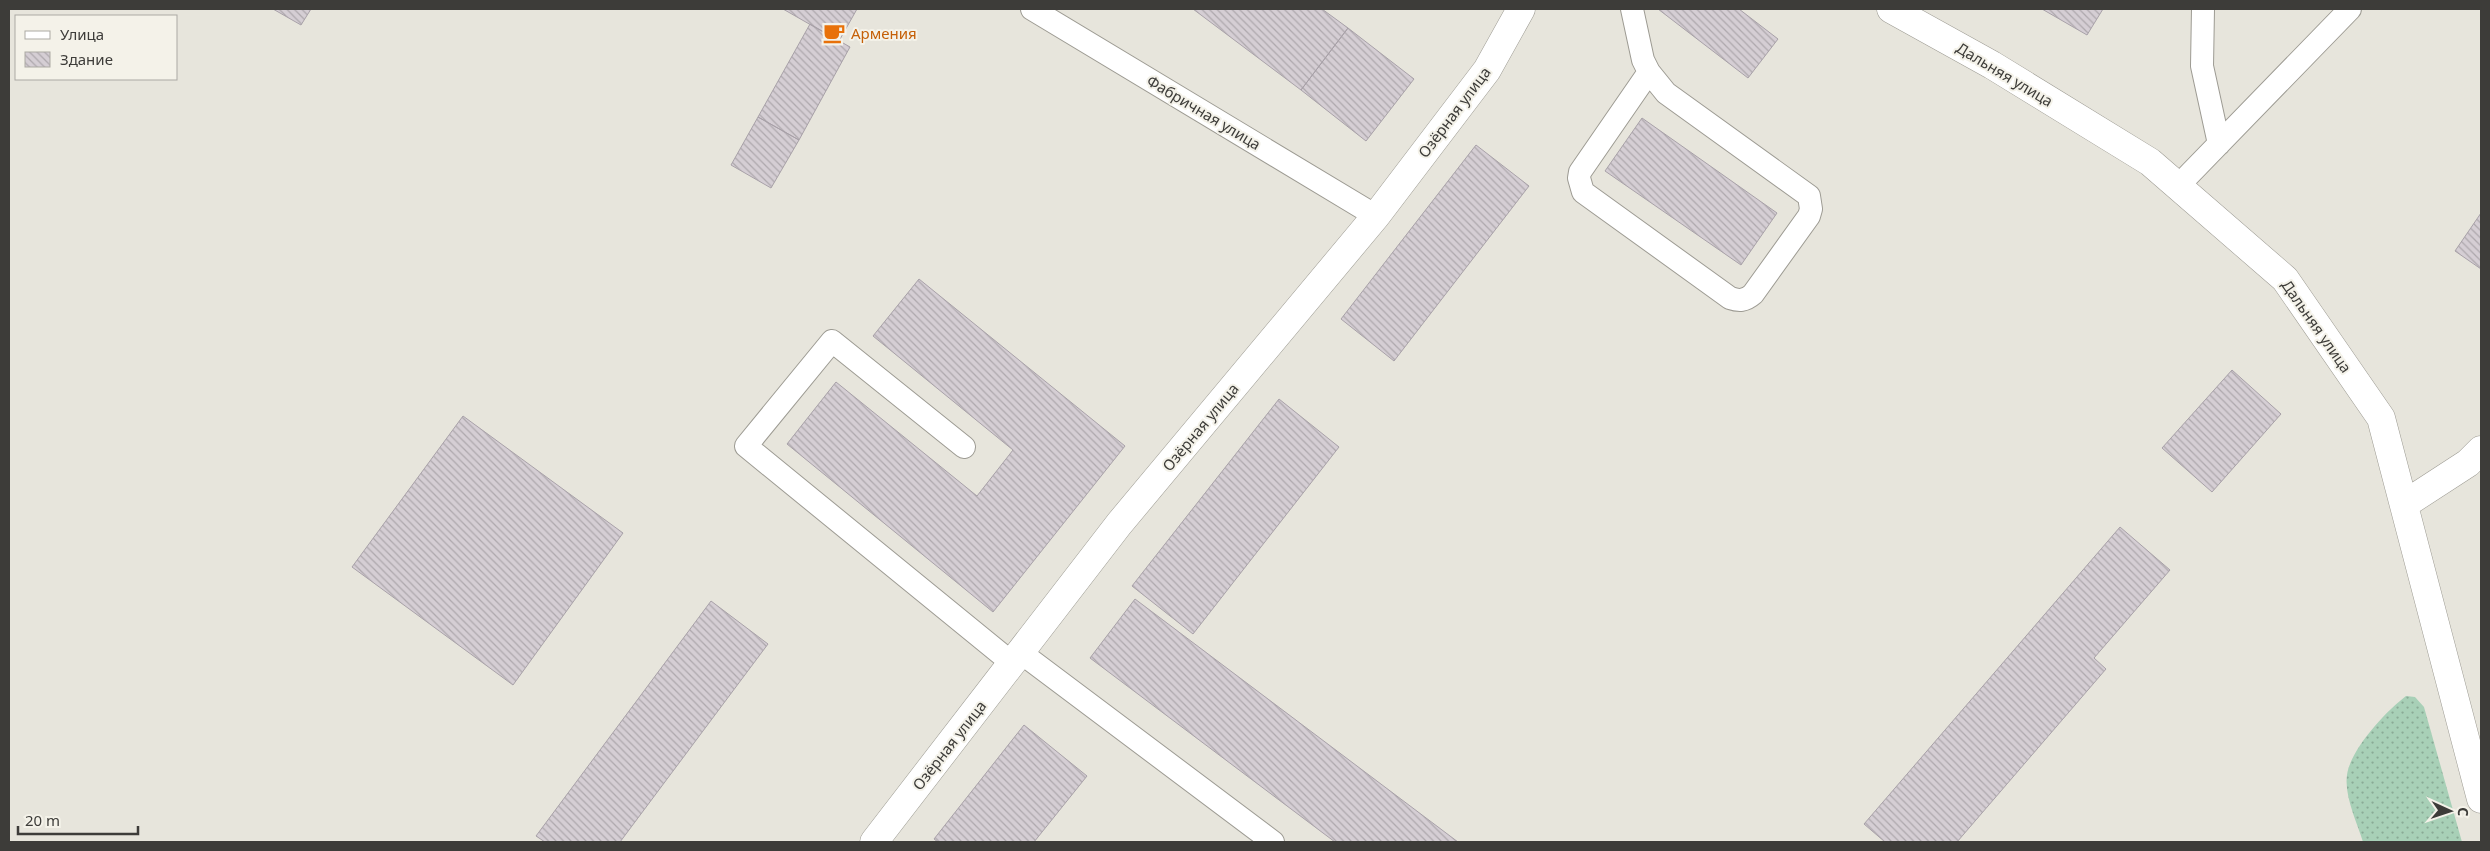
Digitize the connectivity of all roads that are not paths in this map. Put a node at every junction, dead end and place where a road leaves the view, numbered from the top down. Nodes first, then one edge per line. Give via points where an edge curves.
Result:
1 (1032, 9) edge
2 (1521, 9) edge
3 (1632, 9) edge
4 (1891, 9) edge
5 (2203, 9) edge
6 (2350, 9) edge
7 (1648, 72) junction
8 (2219, 144) junction
9 (2178, 186) junction
10 (1376, 216) junction
11 (964, 447) dead end
12 (2481, 450) edge
13 (2405, 504) junction
14 (1016, 658) junction
15 (2473, 734) edge
16 (2481, 799) edge
17 (874, 842) edge
18 (1273, 842) edge

1 - 10 lane, Фабричная улица
2 - 10 street, Озёрная улица via 1487,70
3 - 7 lane
4 - 9 street, Дальняя улица via 2150,162
5 - 8 lane via 2202,66
6 - 8 lane
7 - 7 lane via 1666,93 1809,196 1812,209 1809,216 1748,299 1730,298 1583,192 1580,172
8 - 9 lane
9 - 13 street, Дальняя улица via 2285,278 2381,418
10 - 14 street, Озёрная улица via 1119,524
11 - 14 lane via 832,341 746,446
12 - 13 street via 2468,463
13 - 15 street, Дальняя улица
14 - 17 street, Озёрная улица
14 - 18 lane
15 - 16 street, Дальняя улица

